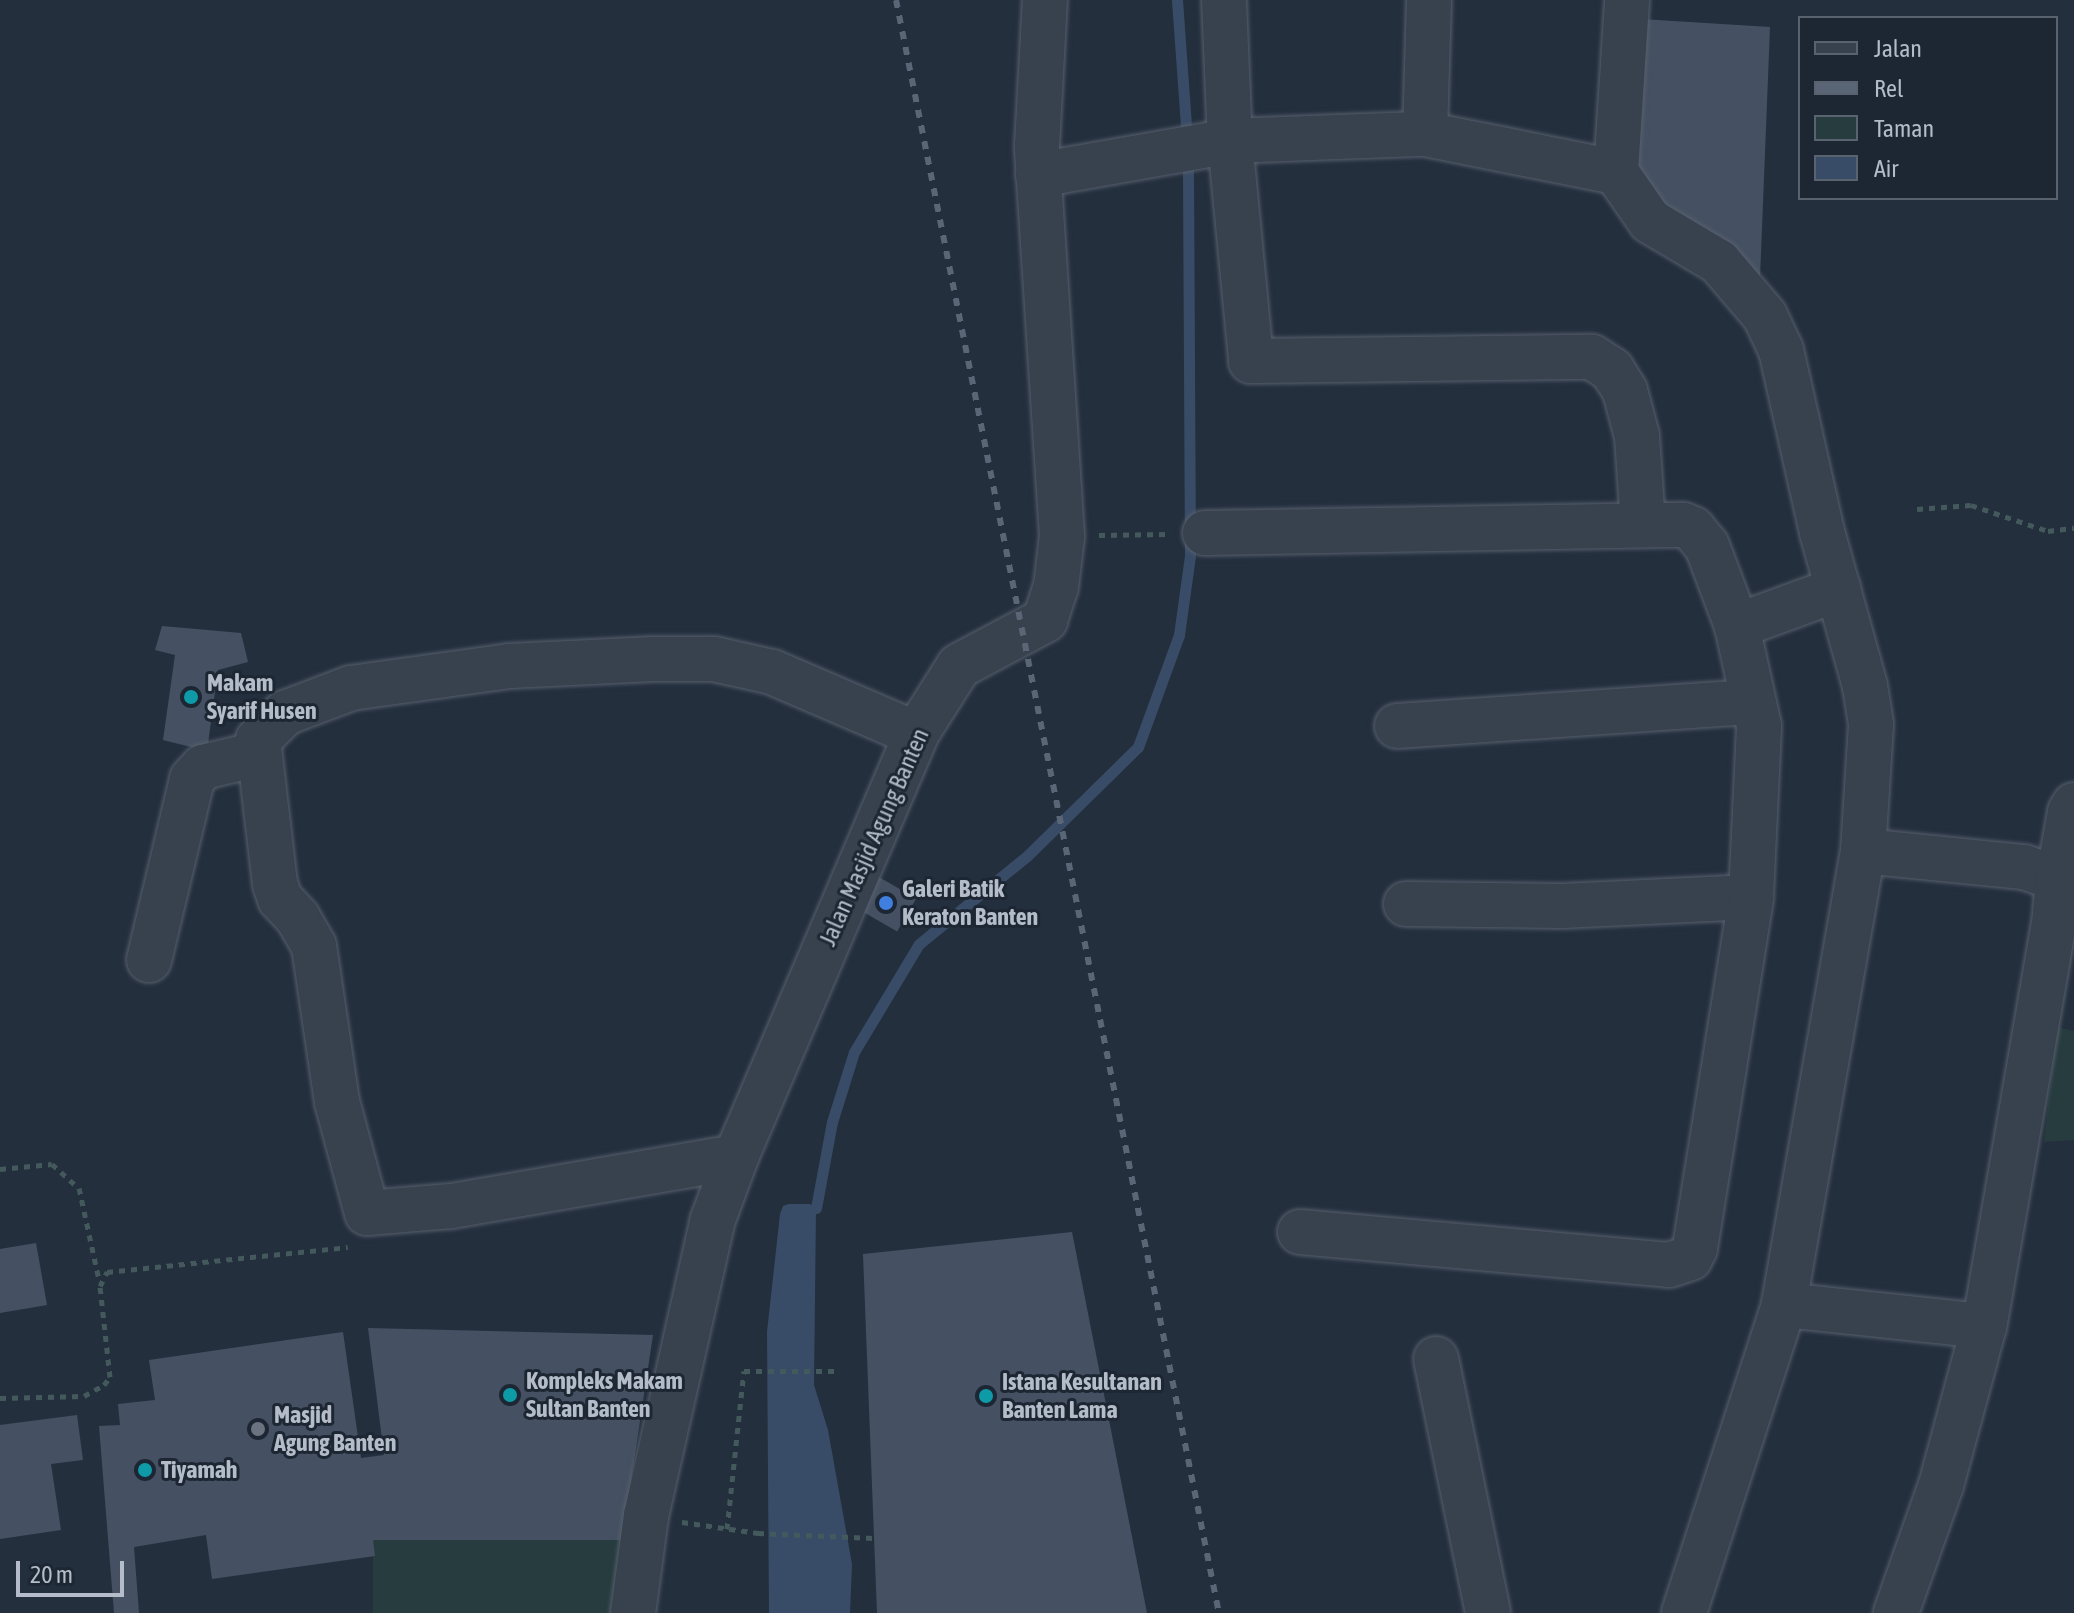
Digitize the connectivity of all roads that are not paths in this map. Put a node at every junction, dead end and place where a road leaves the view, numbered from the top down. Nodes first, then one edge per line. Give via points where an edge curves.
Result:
1 (1045, 0) edge
2 (1224, 0) edge
3 (1429, 0) edge
4 (1627, 0) edge
5 (1425, 134) junction
6 (1202, 145) junction
7 (1616, 172) junction
8 (1038, 175) junction
9 (1643, 524) junction
10 (1190, 533) road end
11 (1838, 589) junction
12 (1737, 626) junction
13 (1753, 702) junction
14 (1397, 726) dead end
15 (916, 734) junction
16 (258, 754) junction
17 (2074, 805) edge
18 (1863, 851) junction
19 (2058, 879) junction
20 (1751, 897) junction
21 (1406, 904) dead end
22 (149, 960) dead end
23 (736, 1157) junction
24 (1300, 1232) dead end
25 (1784, 1305) junction
26 (1984, 1326) junction
27 (1436, 1359) dead end
28 (633, 1613) edge
29 (1488, 1613) edge
30 (1684, 1613) edge
31 (1896, 1613) edge

1 - 8 street, Jalan Masjid Agung Banten
2 - 6 street
3 - 5 street
4 - 7 street
5 - 6 street
5 - 7 street
6 - 8 street
6 - 9 street via 1251,361 1592,357 1612,370 1625,391 1637,436
7 - 11 street via 1650,221 1719,262 1765,316 1781,350
8 - 15 street, Jalan Masjid Agung Banten via 1062,536 1056,587 1045,620 959,666
9 - 10 street
9 - 12 street via 1683,525 1701,536
11 - 12 street
11 - 18 street via 1871,725
12 - 13 street
13 - 14 street
13 - 20 street via 1759,726
15 - 16 street via 772,672 714,659 654,659 509,666 351,688 285,713 258,740
15 - 23 street, Jalan Masjid Agung Banten
16 - 22 street via 203,767 192,779
16 - 23 street via 275,884 314,946 337,1102 367,1213 451,1206
17 - 19 street
18 - 19 street via 2024,867
18 - 25 street
19 - 26 street
20 - 21 street via 1562,906
20 - 24 street via 1690,1258 1669,1265
23 - 28 street, Jalan Masjid Agung Banten via 712,1222 646,1516
25 - 26 street
25 - 30 street
26 - 31 street via 1941,1485
27 - 29 street

